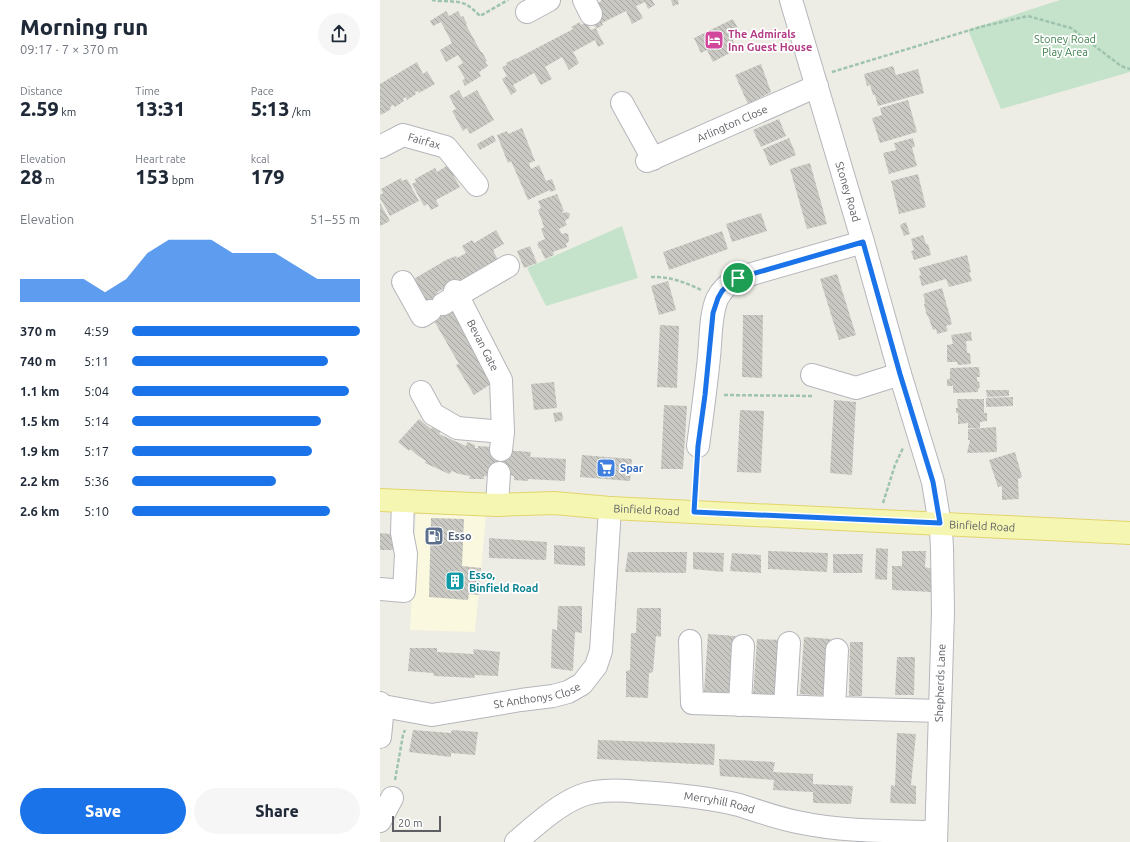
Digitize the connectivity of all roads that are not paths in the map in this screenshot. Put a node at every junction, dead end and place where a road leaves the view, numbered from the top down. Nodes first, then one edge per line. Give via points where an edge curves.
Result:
1 (549, 0) edge
2 (791, 0) edge
3 (527, 12) dead end
4 (815, 82) junction
5 (622, 103) dead end
6 (380, 147) edge
7 (477, 185) dead end
8 (863, 242) junction
9 (508, 266) dead end
10 (403, 282) dead end
11 (446, 300) junction
12 (900, 374) junction
13 (812, 375) road end
14 (421, 392) dead end
15 (698, 446) road end
16 (498, 473) dead end
17 (380, 500) edge
18 (403, 501) junction
19 (497, 505) junction
20 (610, 508) junction
21 (940, 523) junction
22 (1130, 533) edge
23 (380, 589) edge
24 (690, 642) dead end
25 (789, 643) dead end
26 (743, 646) dead end
27 (837, 650) dead end
28 (382, 705) edge
29 (740, 705) junction
30 (785, 706) junction
31 (834, 708) junction
32 (940, 711) junction
33 (380, 737) edge
34 (392, 798) road end
35 (380, 822) edge
36 (936, 837) edge
37 (516, 842) edge

1 - 3 street
2 - 4 street, Stoney Road
4 - 5 street, Arlington Close via 650,160
4 - 8 street, Stoney Road
6 - 7 street, Fairfax via 403,135 446,147
8 - 12 street, Stoney Road
8 - 15 street via 738,278 726,287 718,298 713,313
9 - 11 street
10 - 11 street via 422,316
11 - 14 street, Bevan Gate via 501,380 502,441 457,428 433,414
12 - 13 street via 856,388
12 - 21 street, Stoney Road via 933,482
16 - 19 street
17 - 18 main road, Binfield Road
18 - 19 main road, Binfield Road
18 - 23 street via 402,533 406,554 404,591
19 - 20 main road, Binfield Road via 554,503
20 - 21 main road, Binfield Road
20 - 28 street, St Anthonys Close via 602,651 596,666 582,684 568,692 553,696 432,715
21 - 22 main road, Binfield Road
21 - 32 street, Shepherds Lane
24 - 29 street via 692,703
25 - 30 street
26 - 29 street
27 - 31 street
28 - 33 street, St Anthonys Close
29 - 30 street
30 - 31 street
31 - 32 street
32 - 36 street, Shepherds Lane
34 - 35 street
36 - 37 street, Merryhill Road via 824,827 738,805 673,794 621,790 581,795 559,807

